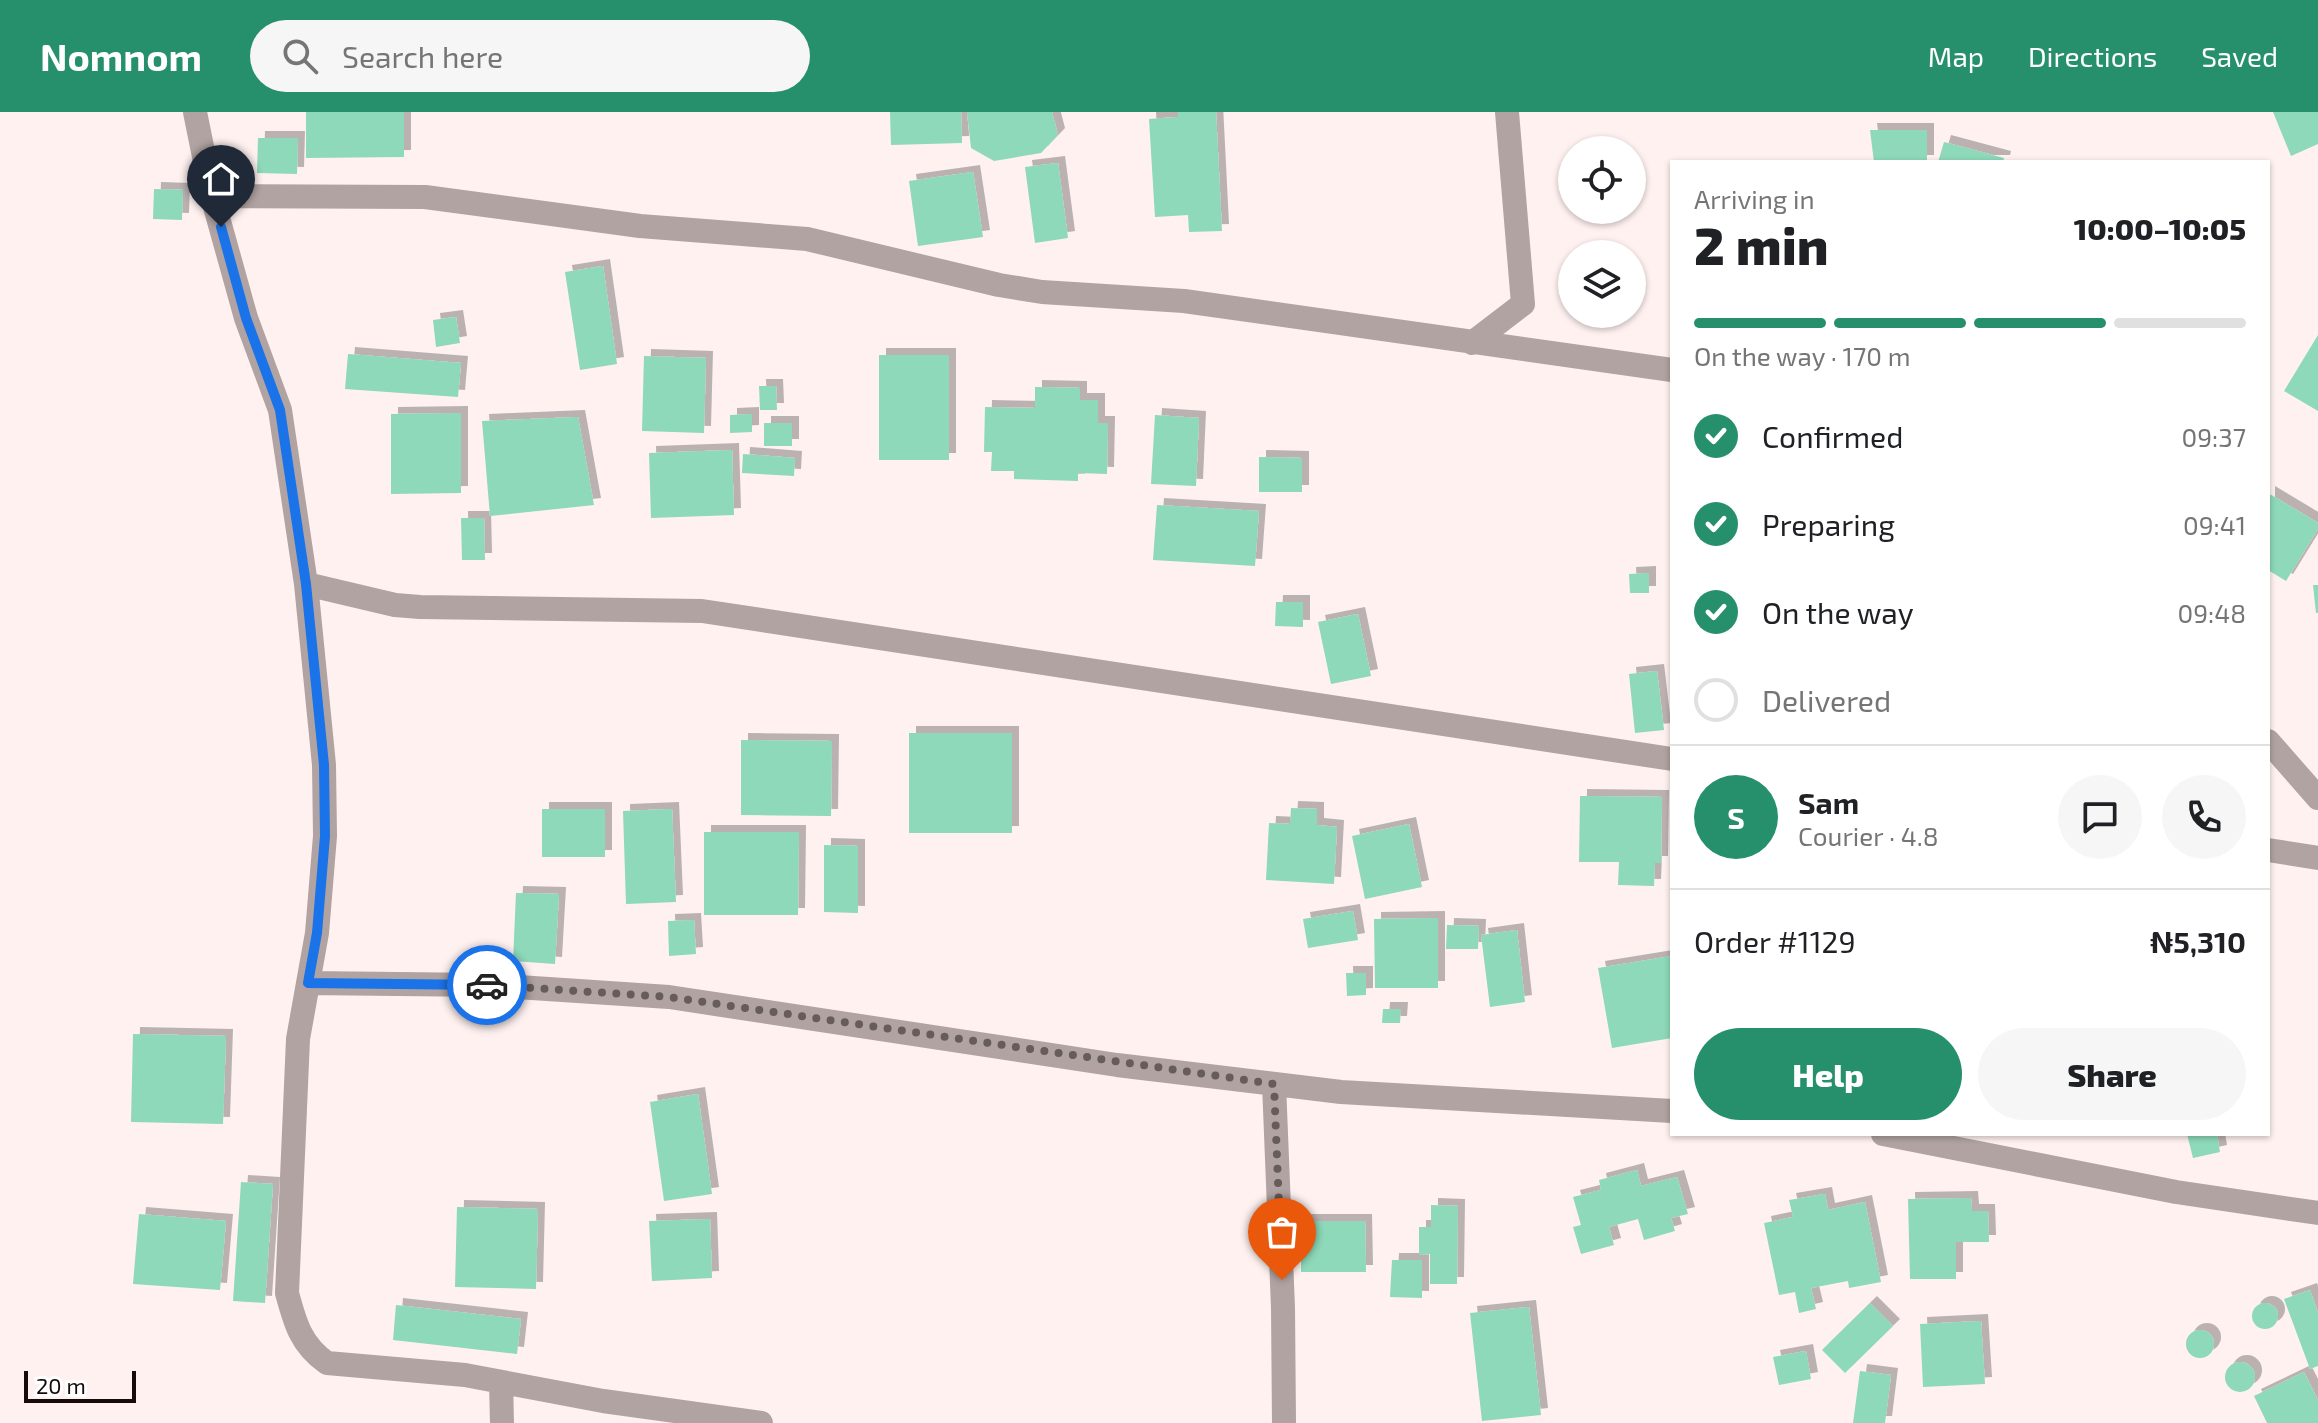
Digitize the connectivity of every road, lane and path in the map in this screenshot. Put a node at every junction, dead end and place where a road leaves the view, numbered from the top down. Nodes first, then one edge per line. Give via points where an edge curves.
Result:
1 (195, 112) edge
2 (1507, 112) edge
3 (212, 196) junction
4 (1472, 343) junction
5 (1670, 370) edge
6 (306, 584) junction
7 (2270, 743) edge
8 (1670, 759) edge
9 (2318, 798) edge
10 (2270, 850) edge
11 (2318, 858) edge
12 (308, 983) junction
13 (1274, 1084) junction
14 (1670, 1111) edge
15 (1893, 1136) edge
16 (2318, 1213) edge
17 (501, 1382) junction
18 (502, 1423) edge
19 (761, 1423) edge
20 (1284, 1423) edge

1 - 3 street
2 - 4 street via 1523,304
3 - 4 street via 425,197 640,226 807,239 1042,292 1184,301
3 - 6 street via 246,318 280,410
4 - 5 street
6 - 8 street via 407,606 702,611
6 - 12 street via 324,765 325,836
7 - 9 street
10 - 11 street
12 - 13 street via 487,985 669,997
12 - 17 street via 298,1039 289,1225 287,1293 295,1324 310,1351 327,1363
13 - 14 street
13 - 20 street
15 - 16 street via 2176,1192
17 - 18 street
17 - 19 street

